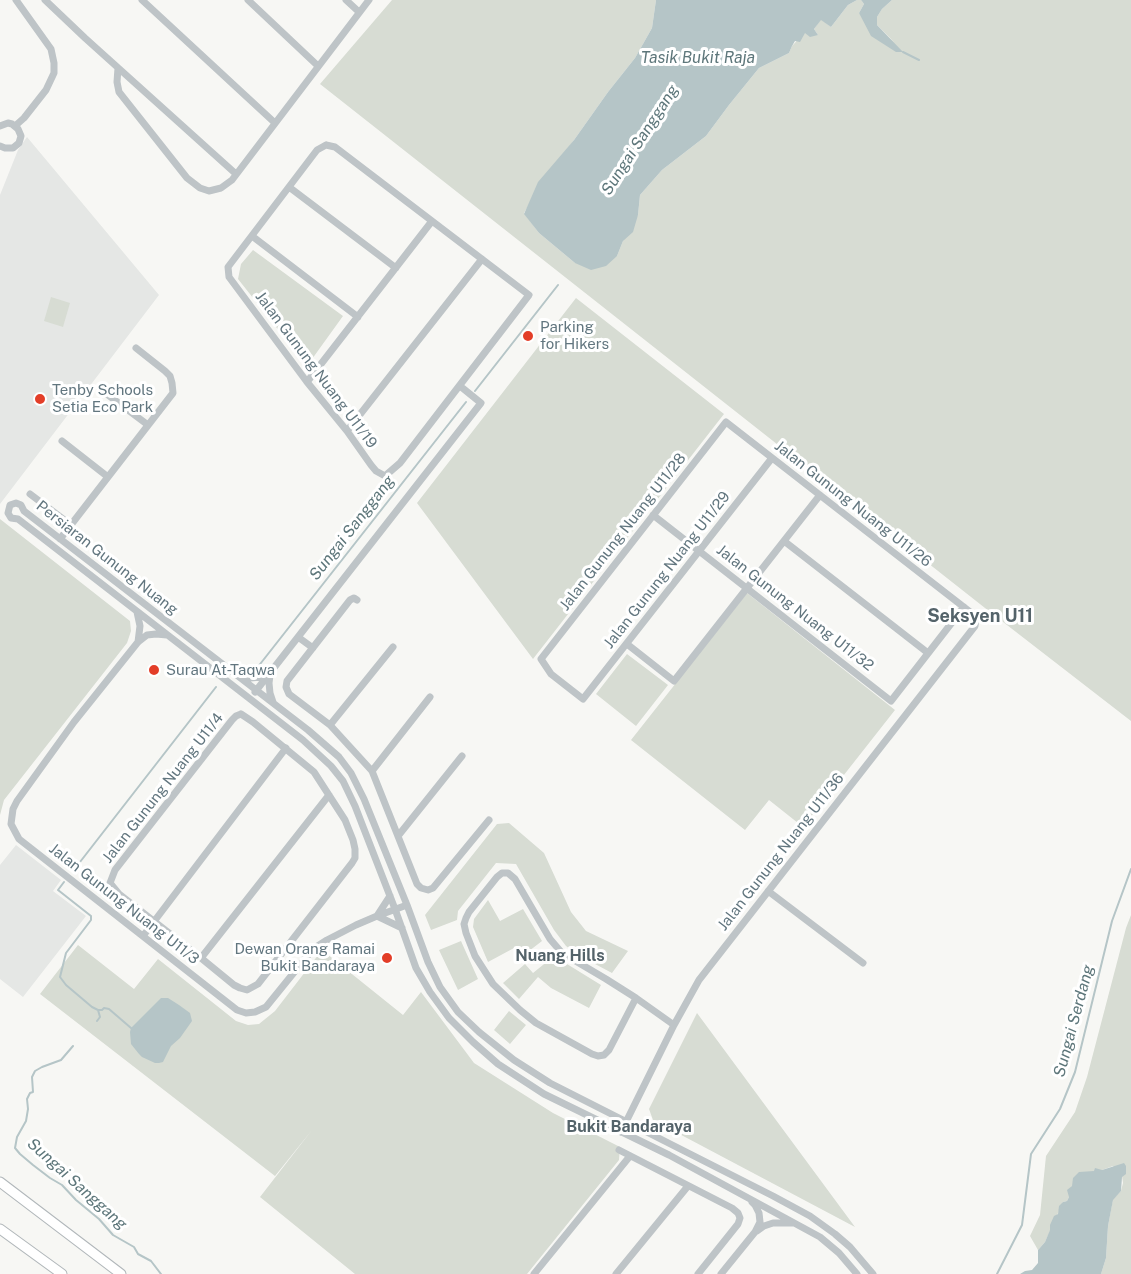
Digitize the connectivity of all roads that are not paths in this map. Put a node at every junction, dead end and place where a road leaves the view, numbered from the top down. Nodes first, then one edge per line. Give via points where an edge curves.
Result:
1 (16, 0) edge
2 (45, 0) edge
3 (142, 0) edge
4 (248, 0) edge
5 (346, 0) edge
6 (369, 0) edge
7 (359, 12) junction
8 (318, 66) junction
9 (118, 68) junction
10 (275, 123) junction
11 (0, 126) edge
12 (15, 126) junction
13 (0, 146) edge
14 (236, 174) junction
15 (289, 187) junction
16 (432, 221) junction
17 (252, 236) junction
18 (482, 259) junction
19 (396, 268) junction
20 (358, 317) junction
21 (136, 348) dead end
22 (307, 382) junction
23 (460, 386) junction
24 (100, 389) dead end
25 (726, 422) joint
26 (148, 425) junction
27 (347, 431) junction
28 (62, 441) dead end
29 (772, 458) junction
30 (108, 477) junction
31 (30, 494) dead end
32 (820, 495) junction
33 (653, 515) junction
34 (71, 525) junction
35 (60, 539) junction
36 (784, 541) junction
37 (699, 551) junction
38 (747, 588) junction
39 (357, 600) dead end
40 (964, 607) junction
41 (136, 611) junction
42 (168, 635) junction
43 (298, 637) junction
44 (138, 642) junction
45 (627, 644) junction
46 (393, 647) dead end
47 (312, 648) junction
48 (928, 653) junction
49 (271, 672) junction
50 (238, 676) junction
51 (256, 690) junction
52 (430, 698) dead end
53 (250, 699) junction
54 (584, 699) joint
55 (274, 704) junction
56 (330, 725) junction
57 (286, 748) junction
58 (462, 756) dead end
59 (372, 771) junction
60 (329, 795) junction
61 (489, 820) dead end
62 (398, 836) junction
63 (768, 891) junction
64 (390, 896) junction
65 (407, 905) junction
66 (395, 909) junction
67 (376, 916) junction
68 (154, 922) junction
69 (402, 928) junction
70 (143, 936) junction
71 (201, 958) junction
72 (863, 963) dead end
73 (636, 998) junction
74 (674, 1025) junction
75 (626, 1121) junction
76 (621, 1132) junction
77 (619, 1150) dead end
78 (630, 1156) junction
79 (0, 1182) edge
80 (688, 1186) junction
81 (748, 1198) junction
82 (797, 1224) junction
83 (0, 1229) edge
84 (755, 1232) junction
85 (700, 1273) edge
86 (62, 1274) edge
87 (121, 1274) edge
88 (534, 1274) edge
89 (616, 1274) edge
90 (721, 1274) edge
91 (857, 1274) edge
92 (873, 1274) edge

1 - 12 street via 51,49 54,73 46,90
2 - 9 street
3 - 10 street
4 - 8 street
5 - 7 street
6 - 7 street
7 - 8 street
8 - 10 street
9 - 14 street
9 - 14 street via 119,92 187,178 209,191 220,188
10 - 14 street
11 - 12 street
12 - 13 street via 21,136 19,143 9,149
15 - 16 street via 317,150 326,145 335,147
15 - 17 street
15 - 19 street
16 - 18 street
16 - 19 street
17 - 20 street
17 - 22 street, Jalan Gunung Nuang U11/19 via 228,267 229,277
18 - 23 street via 529,295
18 - 27 street
19 - 20 street
20 - 22 street
21 - 26 street via 165,370 172,383 173,393
22 - 27 street, Jalan Gunung Nuang U11/19
23 - 27 street, Jalan Gunung Nuang U11/19 via 400,463 385,476 370,465
23 - 43 street via 481,403
24 - 26 street
25 - 29 street, Jalan Gunung Nuang U11/26
25 - 33 street, Jalan Gunung Nuang U11/28
26 - 30 street
28 - 30 street
29 - 32 street, Jalan Gunung Nuang U11/26
29 - 37 street, Jalan Gunung Nuang U11/29
30 - 34 street
31 - 34 street
32 - 36 street
32 - 40 street, Jalan Gunung Nuang U11/26
33 - 37 street, Jalan Gunung Nuang U11/32
33 - 54 street, Jalan Gunung Nuang U11/28 via 541,659 551,674
34 - 35 street
35 - 41 street, Persiaran Gunung Nuang via 21,505 9,508 11,518 18,519
35 - 50 street, Persiaran Gunung Nuang
36 - 38 street
36 - 48 street
37 - 38 street, Jalan Gunung Nuang U11/32
37 - 45 street, Jalan Gunung Nuang U11/29
38 - 45 street via 674,681
38 - 48 street, Jalan Gunung Nuang U11/32 via 891,701
39 - 47 street via 350,600
40 - 48 street
40 - 63 street, Jalan Gunung Nuang U11/36 via 974,615 975,626
41 - 42 street, Persiaran Gunung Nuang
41 - 44 street via 140,626
42 - 44 street via 147,635
42 - 53 street, Persiaran Gunung Nuang
43 - 47 street
43 - 49 street
44 - 70 street, Jalan Gunung Nuang U11/3 via 17,801 11,824 19,839
45 - 54 street, Jalan Gunung Nuang U11/29
46 - 56 street
47 - 56 street via 286,687 289,694
49 - 50 street via 262,677
49 - 51 street
49 - 55 street via 268,683
50 - 51 street, Persiaran Gunung Nuang
51 - 53 street
51 - 55 street, Persiaran Gunung Nuang
52 - 59 street
53 - 64 street, Persiaran Gunung Nuang via 303,740 343,781
55 - 65 street, Persiaran Gunung Nuang via 339,757 351,773
56 - 59 street
57 - 60 street via 314,771
57 - 68 street
57 - 68 street, Jalan Gunung Nuang U11/4 via 241,714 236,716 115,870 110,883
58 - 62 street
59 - 62 street
60 - 71 street
60 - 71 street via 345,820 355,858 258,984 247,990 240,988
61 - 62 street via 428,890 417,884
63 - 72 street
63 - 74 street, Jalan Gunung Nuang U11/36 via 699,980
64 - 66 street, Persiaran Gunung Nuang
64 - 67 street
65 - 66 street, Jalan Gunung Nuang U11/3
65 - 75 street, Persiaran Gunung Nuang via 428,962 458,1012 514,1060
66 - 67 street, Jalan Gunung Nuang U11/3
66 - 69 street, Persiaran Gunung Nuang
67 - 69 street
67 - 70 street, Jalan Gunung Nuang U11/3 via 313,949 266,1007 246,1013
68 - 70 street
68 - 71 street
69 - 76 street, Persiaran Gunung Nuang via 429,992 473,1042 544,1094
73 - 73 street via 562,953 508,873 497,877 466,918 464,924 472,949 492,984 536,1023 592,1054 604,1055 609,1050
73 - 74 street
74 - 75 street, Jalan Gunung Nuang U11/36
75 - 76 street, Jalan Gunung Nuang U11/36
75 - 92 street, Persiaran Gunung Nuang via 810,1216 850,1247
76 - 81 street, Persiaran Gunung Nuang
77 - 78 street
78 - 80 street
78 - 88 street
79 - 87 highway
80 - 85 street via 732,1208 740,1218
80 - 89 street
81 - 82 street, Persiaran Gunung Nuang
81 - 84 street via 759,1213
82 - 84 street via 773,1223
82 - 91 street, Persiaran Gunung Nuang via 839,1252
83 - 86 highway
84 - 90 street

